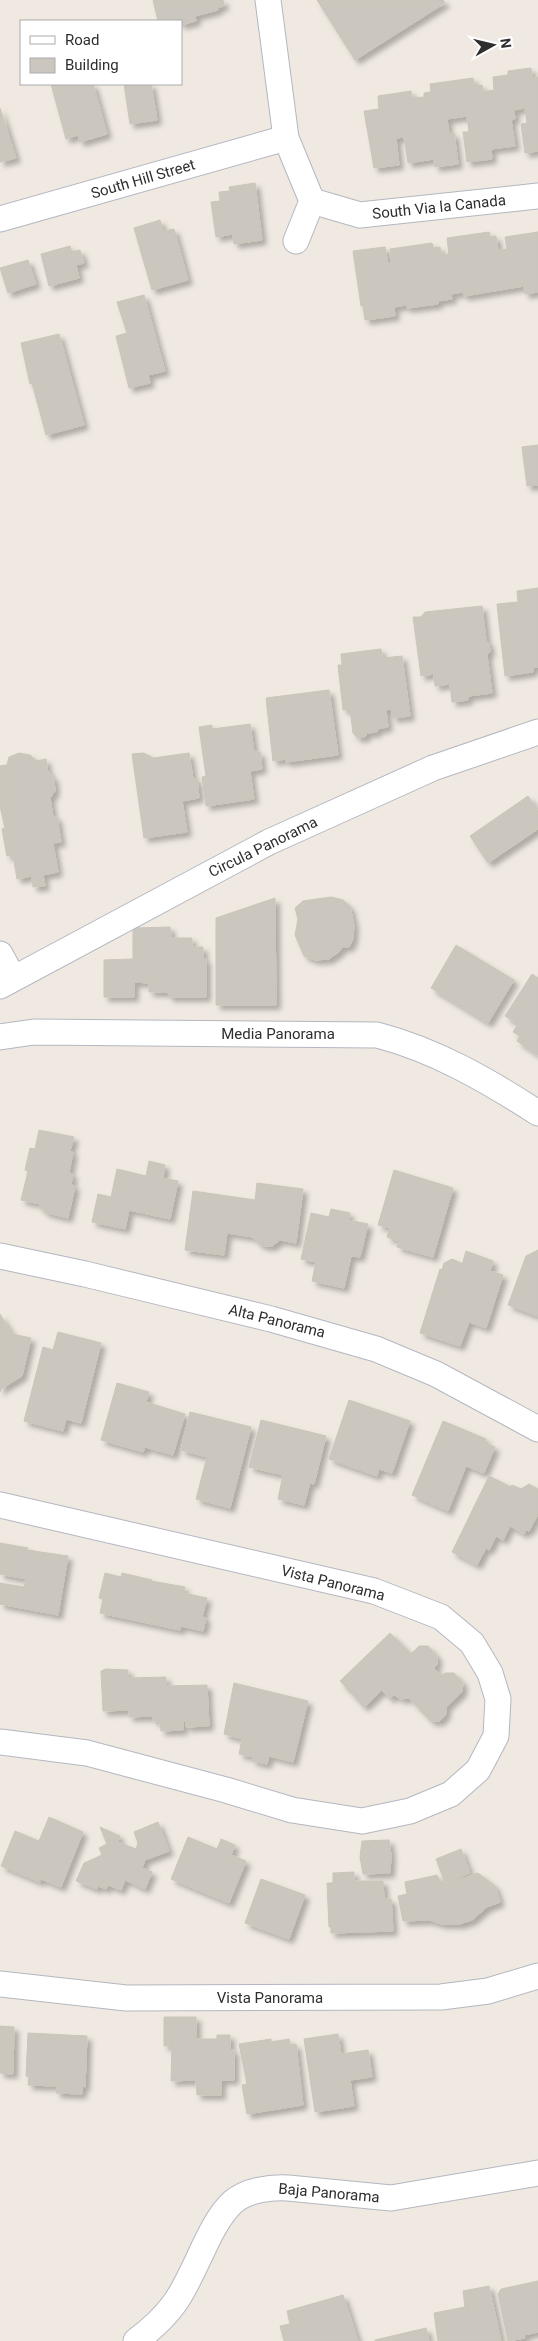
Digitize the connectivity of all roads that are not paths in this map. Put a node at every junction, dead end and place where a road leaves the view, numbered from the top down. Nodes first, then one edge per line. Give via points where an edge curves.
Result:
1 (268, 0) edge
2 (286, 138) junction
3 (538, 196) edge
4 (312, 201) junction
5 (0, 219) edge
6 (296, 242) dead end
7 (533, 736) edge
8 (0, 954) edge
9 (6, 982) edge
10 (0, 1037) edge
11 (538, 1112) edge
12 (0, 1256) edge
13 (538, 1429) edge
14 (0, 1505) edge
15 (0, 1742) edge
16 (538, 1976) edge
17 (0, 1984) edge
18 (538, 2173) edge
19 (136, 2341) edge

1 - 2 street
2 - 4 street
2 - 5 street, South Hill Street
3 - 4 street, South Via la Canada via 360,215
4 - 6 street
7 - 9 street, Circula Panorama via 433,768 269,842
8 - 9 street
10 - 11 street, Media Panorama via 34,1032 377,1035 416,1046 459,1066
12 - 13 street, Alta Panorama via 271,1319 369,1346 436,1374
14 - 15 street, Vista Panorama via 383,1594 441,1617 472,1643 490,1673 498,1699 496,1736 478,1770 451,1794 410,1811 362,1821 292,1810 87,1753
16 - 17 street, Vista Panorama via 488,1991 441,1997 126,1998
18 - 19 street, Baja Panorama via 392,2198 271,2187 250,2193 234,2201 223,2214 174,2304

